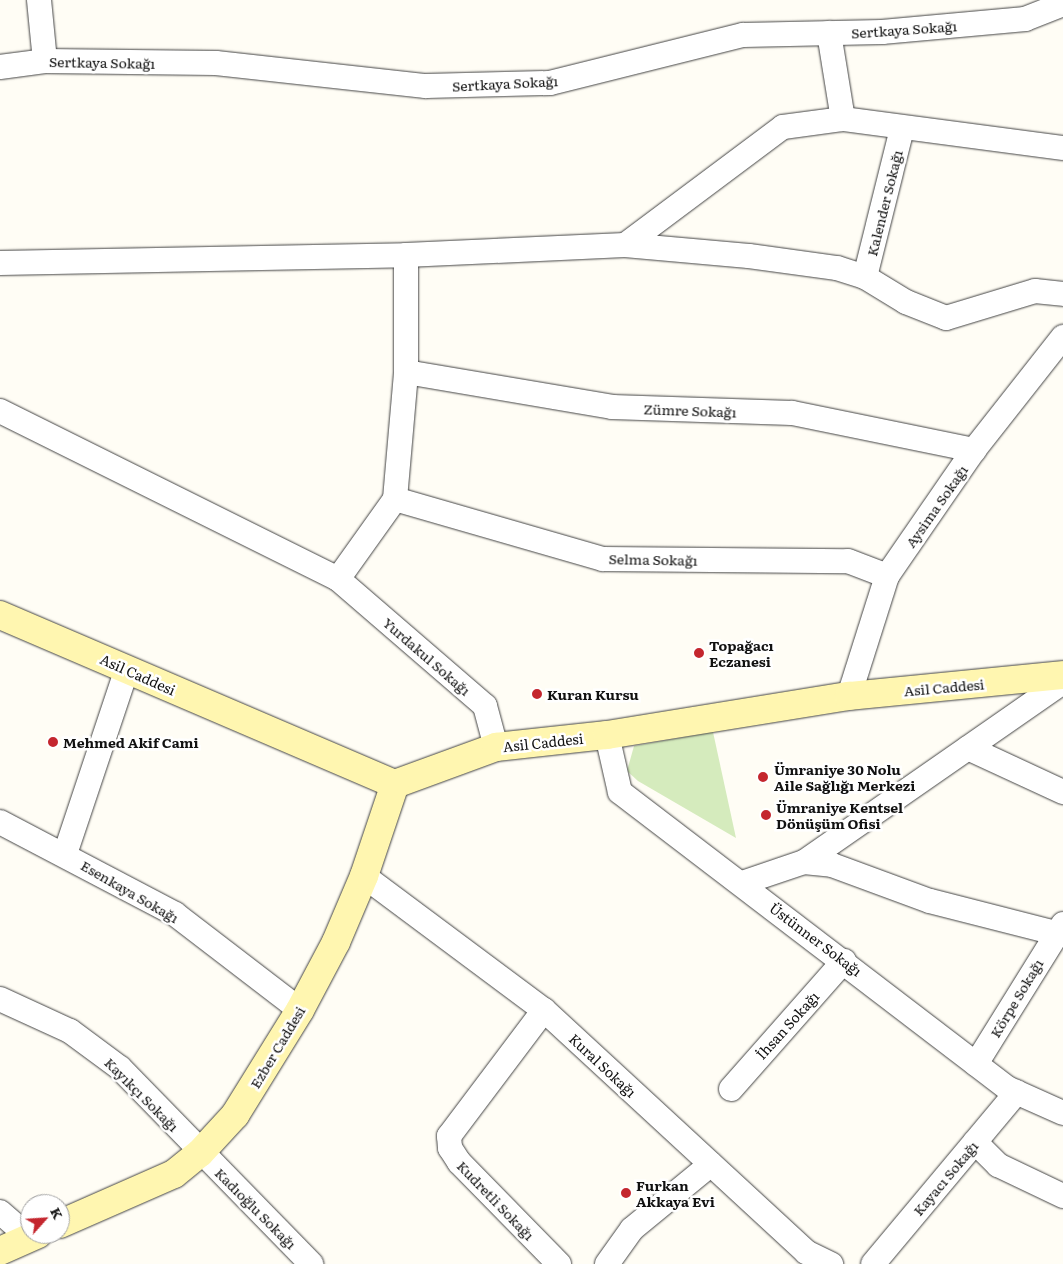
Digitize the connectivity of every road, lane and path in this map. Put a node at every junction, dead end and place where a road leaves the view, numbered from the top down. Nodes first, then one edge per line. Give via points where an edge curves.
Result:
1 (39, 0) edge
2 (1063, 4) edge
3 (829, 33) junction
4 (45, 61) junction
5 (0, 67) edge
6 (843, 119) junction
7 (902, 130) junction
8 (1063, 148) edge
9 (625, 245) junction
10 (406, 256) junction
11 (0, 263) edge
12 (865, 277) junction
13 (1063, 294) edge
14 (1063, 337) edge
15 (406, 372) junction
16 (0, 411) edge
17 (974, 450) junction
18 (395, 499) junction
19 (887, 576) junction
20 (338, 579) junction
21 (0, 615) edge
22 (127, 669) junction
23 (1063, 675) edge
24 (1063, 682) edge
25 (849, 696) junction
26 (607, 735) junction
27 (496, 747) junction
28 (968, 748) junction
29 (395, 784) junction
30 (1063, 792) edge
31 (0, 822) edge
32 (65, 854) junction
33 (804, 862) junction
34 (364, 876) junction
35 (742, 883) junction
36 (1061, 931) edge
37 (844, 961) junction
38 (0, 999) edge
39 (300, 1010) junction
40 (544, 1010) junction
41 (976, 1064) junction
42 (730, 1089) dead end
43 (1017, 1092) junction
44 (1063, 1113) edge
45 (975, 1142) junction
46 (200, 1153) junction
47 (711, 1164) junction
48 (1063, 1196) edge
49 (0, 1212) edge
50 (70, 1220) edge
51 (20, 1226) edge
52 (20, 1242) edge
53 (0, 1251) edge
54 (311, 1264) edge
55 (559, 1264) edge
56 (607, 1264) edge
57 (831, 1264) edge
58 (873, 1264) edge

1 - 4 street
2 - 3 street, Sertkaya Sokağı via 1025,19 882,32
3 - 4 street, Sertkaya Sokağı via 743,35 550,83 426,86 216,63
3 - 6 street
4 - 5 street, Sertkaya Sokağı
6 - 7 street
6 - 9 street via 783,127
7 - 8 street
7 - 12 street, Kalender Sokağı
9 - 10 street
9 - 12 street via 749,256 837,268
10 - 11 street
10 - 15 street
12 - 13 street via 906,302 946,318 1035,291
14 - 17 street, Aysima Sokağı
15 - 17 street, Zümre Sokağı via 612,408 792,413
15 - 18 street
16 - 20 street, Yurdakul Sokağı
17 - 19 street, Aysima Sokağı
18 - 19 street, Selma Sokağı via 603,559 848,561
18 - 20 street
19 - 25 street, Aysima Sokağı
20 - 27 street, Yurdakul Sokağı via 484,706
21 - 22 street, Asil Caddesi
22 - 29 street, Asil Caddesi
22 - 32 street
23 - 25 street, Asil Caddesi
24 - 28 street
25 - 26 street, Asil Caddesi
26 - 27 street, Asil Caddesi
26 - 35 street, Üstünner Sokağı via 620,792
27 - 29 street, Asil Caddesi
28 - 30 street
28 - 33 street
29 - 34 street, Ezber Caddesi
31 - 32 street, Esenkaya Sokağı
32 - 39 street, Esenkaya Sokağı via 175,914
33 - 35 street
33 - 36 street via 832,865 930,901
34 - 39 street, Ezber Caddesi via 336,942
34 - 40 street, Kural Sokağı
35 - 37 street, Üstünner Sokağı
36 - 41 street, Körpe Sokağı
37 - 41 street, Üstünner Sokağı
37 - 42 street, İhsan Sokağı
38 - 46 street, Kayıkçı Sokağı via 70,1031 120,1068
39 - 46 street, Ezber Caddesi via 235,1115
40 - 47 street, Kural Sokağı
40 - 55 street, Kudretli Sokağı via 449,1136 450,1148 459,1162
41 - 43 street, Üstünner Sokağı
43 - 44 street, Üstünner Sokağı
43 - 45 street, Kayacı Sokağı
45 - 48 street via 998,1165
45 - 58 street, Kayacı Sokağı
46 - 50 street, Ezber Caddesi via 174,1174
46 - 54 street, Kadıoğlu Sokağı
47 - 56 street via 632,1229
47 - 57 street, Kural Sokağı via 806,1252
49 - 51 street
52 - 53 street

